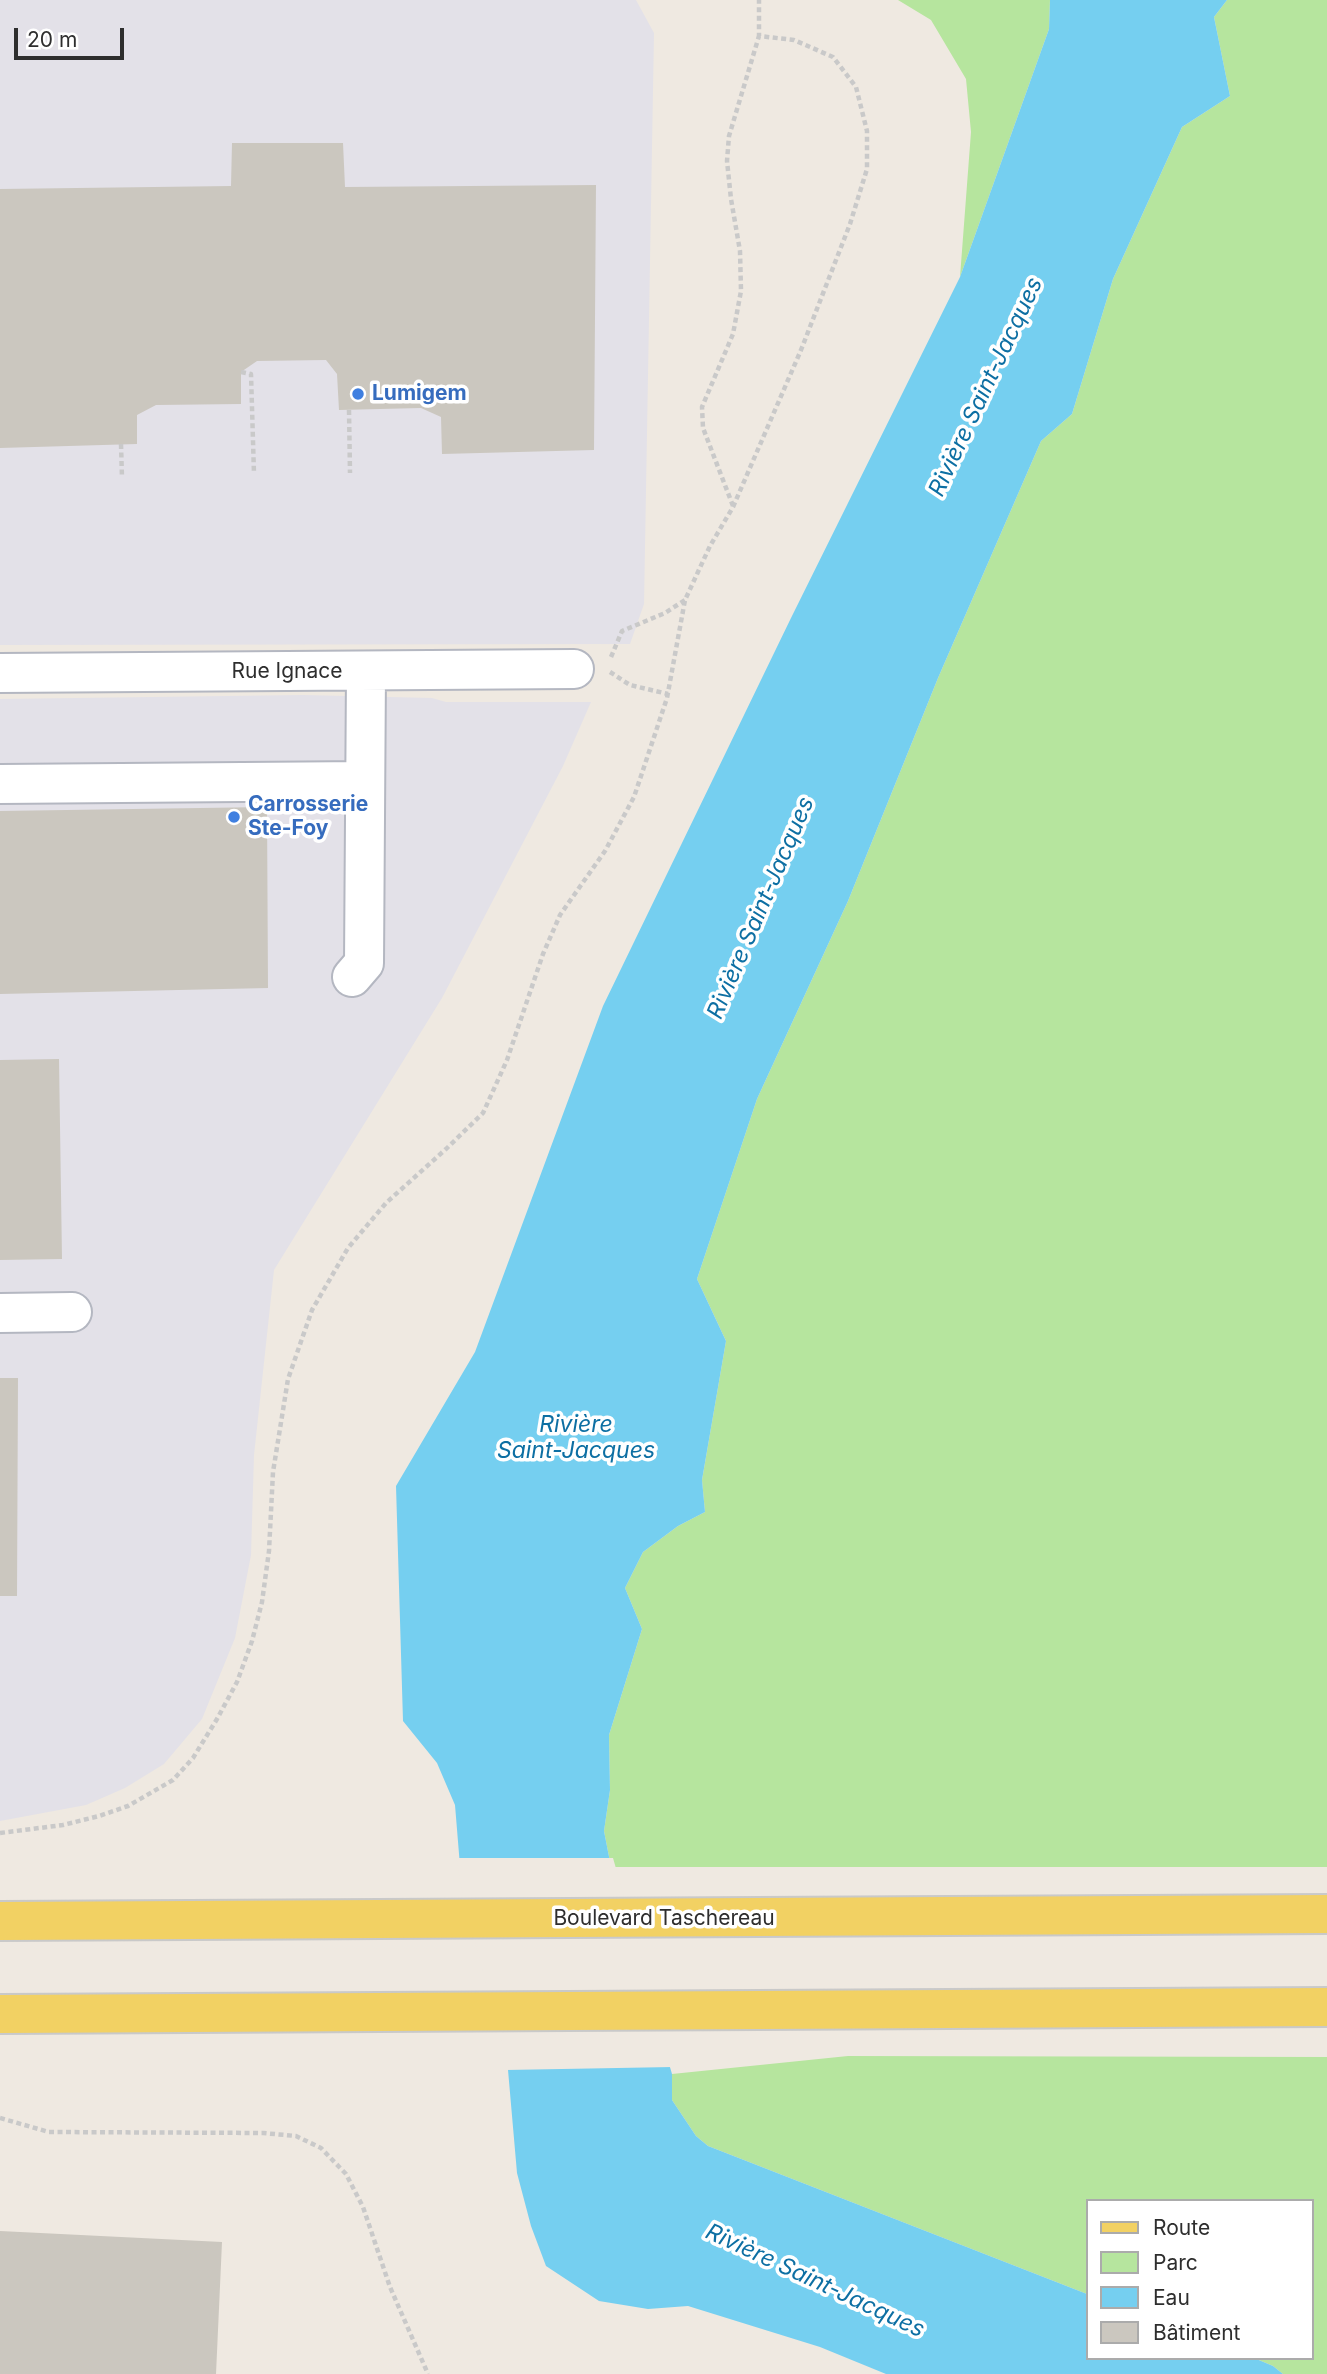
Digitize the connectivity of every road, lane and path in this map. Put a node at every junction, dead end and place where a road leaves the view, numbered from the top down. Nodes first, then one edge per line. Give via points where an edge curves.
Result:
1 (760, 0) edge
2 (759, 36) junction
3 (241, 372) dead end
4 (349, 410) dead end
5 (121, 444) dead end
6 (350, 473) dead end
7 (254, 474) dead end
8 (122, 478) dead end
9 (733, 507) junction
10 (685, 600) junction
11 (592, 670) junction
12 (366, 672) junction
13 (0, 673) edge
14 (668, 694) junction
15 (364, 781) junction
16 (0, 784) edge
17 (268, 827) dead end
18 (364, 827) junction
19 (352, 977) dead end
20 (72, 1311) dead end
21 (0, 1313) edge
22 (0, 1833) edge
23 (1327, 1914) edge
24 (0, 1921) edge
25 (1327, 2007) edge
26 (0, 2014) edge
27 (0, 2118) edge
28 (428, 2374) edge

1 - 2 path
2 - 9 path via 729,136 727,161 741,291 733,334 702,407 703,428
2 - 9 path via 794,40 833,57 856,87 867,131 867,169 802,350
3 - 7 path via 251,374
4 - 6 path
5 - 8 path
9 - 10 path
10 - 11 path via 622,631 610,657
10 - 14 path
11 - 12 street, Rue Ignace
11 - 14 path
12 - 13 street, Rue Ignace
12 - 15 street
14 - 22 path via 634,797 605,851 560,915 507,1060 482,1113 386,1203 348,1248 312,1310 288,1379 273,1472 270,1551 262,1602 237,1682 217,1719 173,1780 128,1806 63,1825
15 - 16 street
15 - 18 street
17 - 18 path
18 - 19 street via 364,963
20 - 21 street
23 - 24 main road, Boulevard Taschereau
25 - 26 main road
27 - 28 path via 49,2132 296,2136 321,2148 346,2174 363,2207 390,2287

